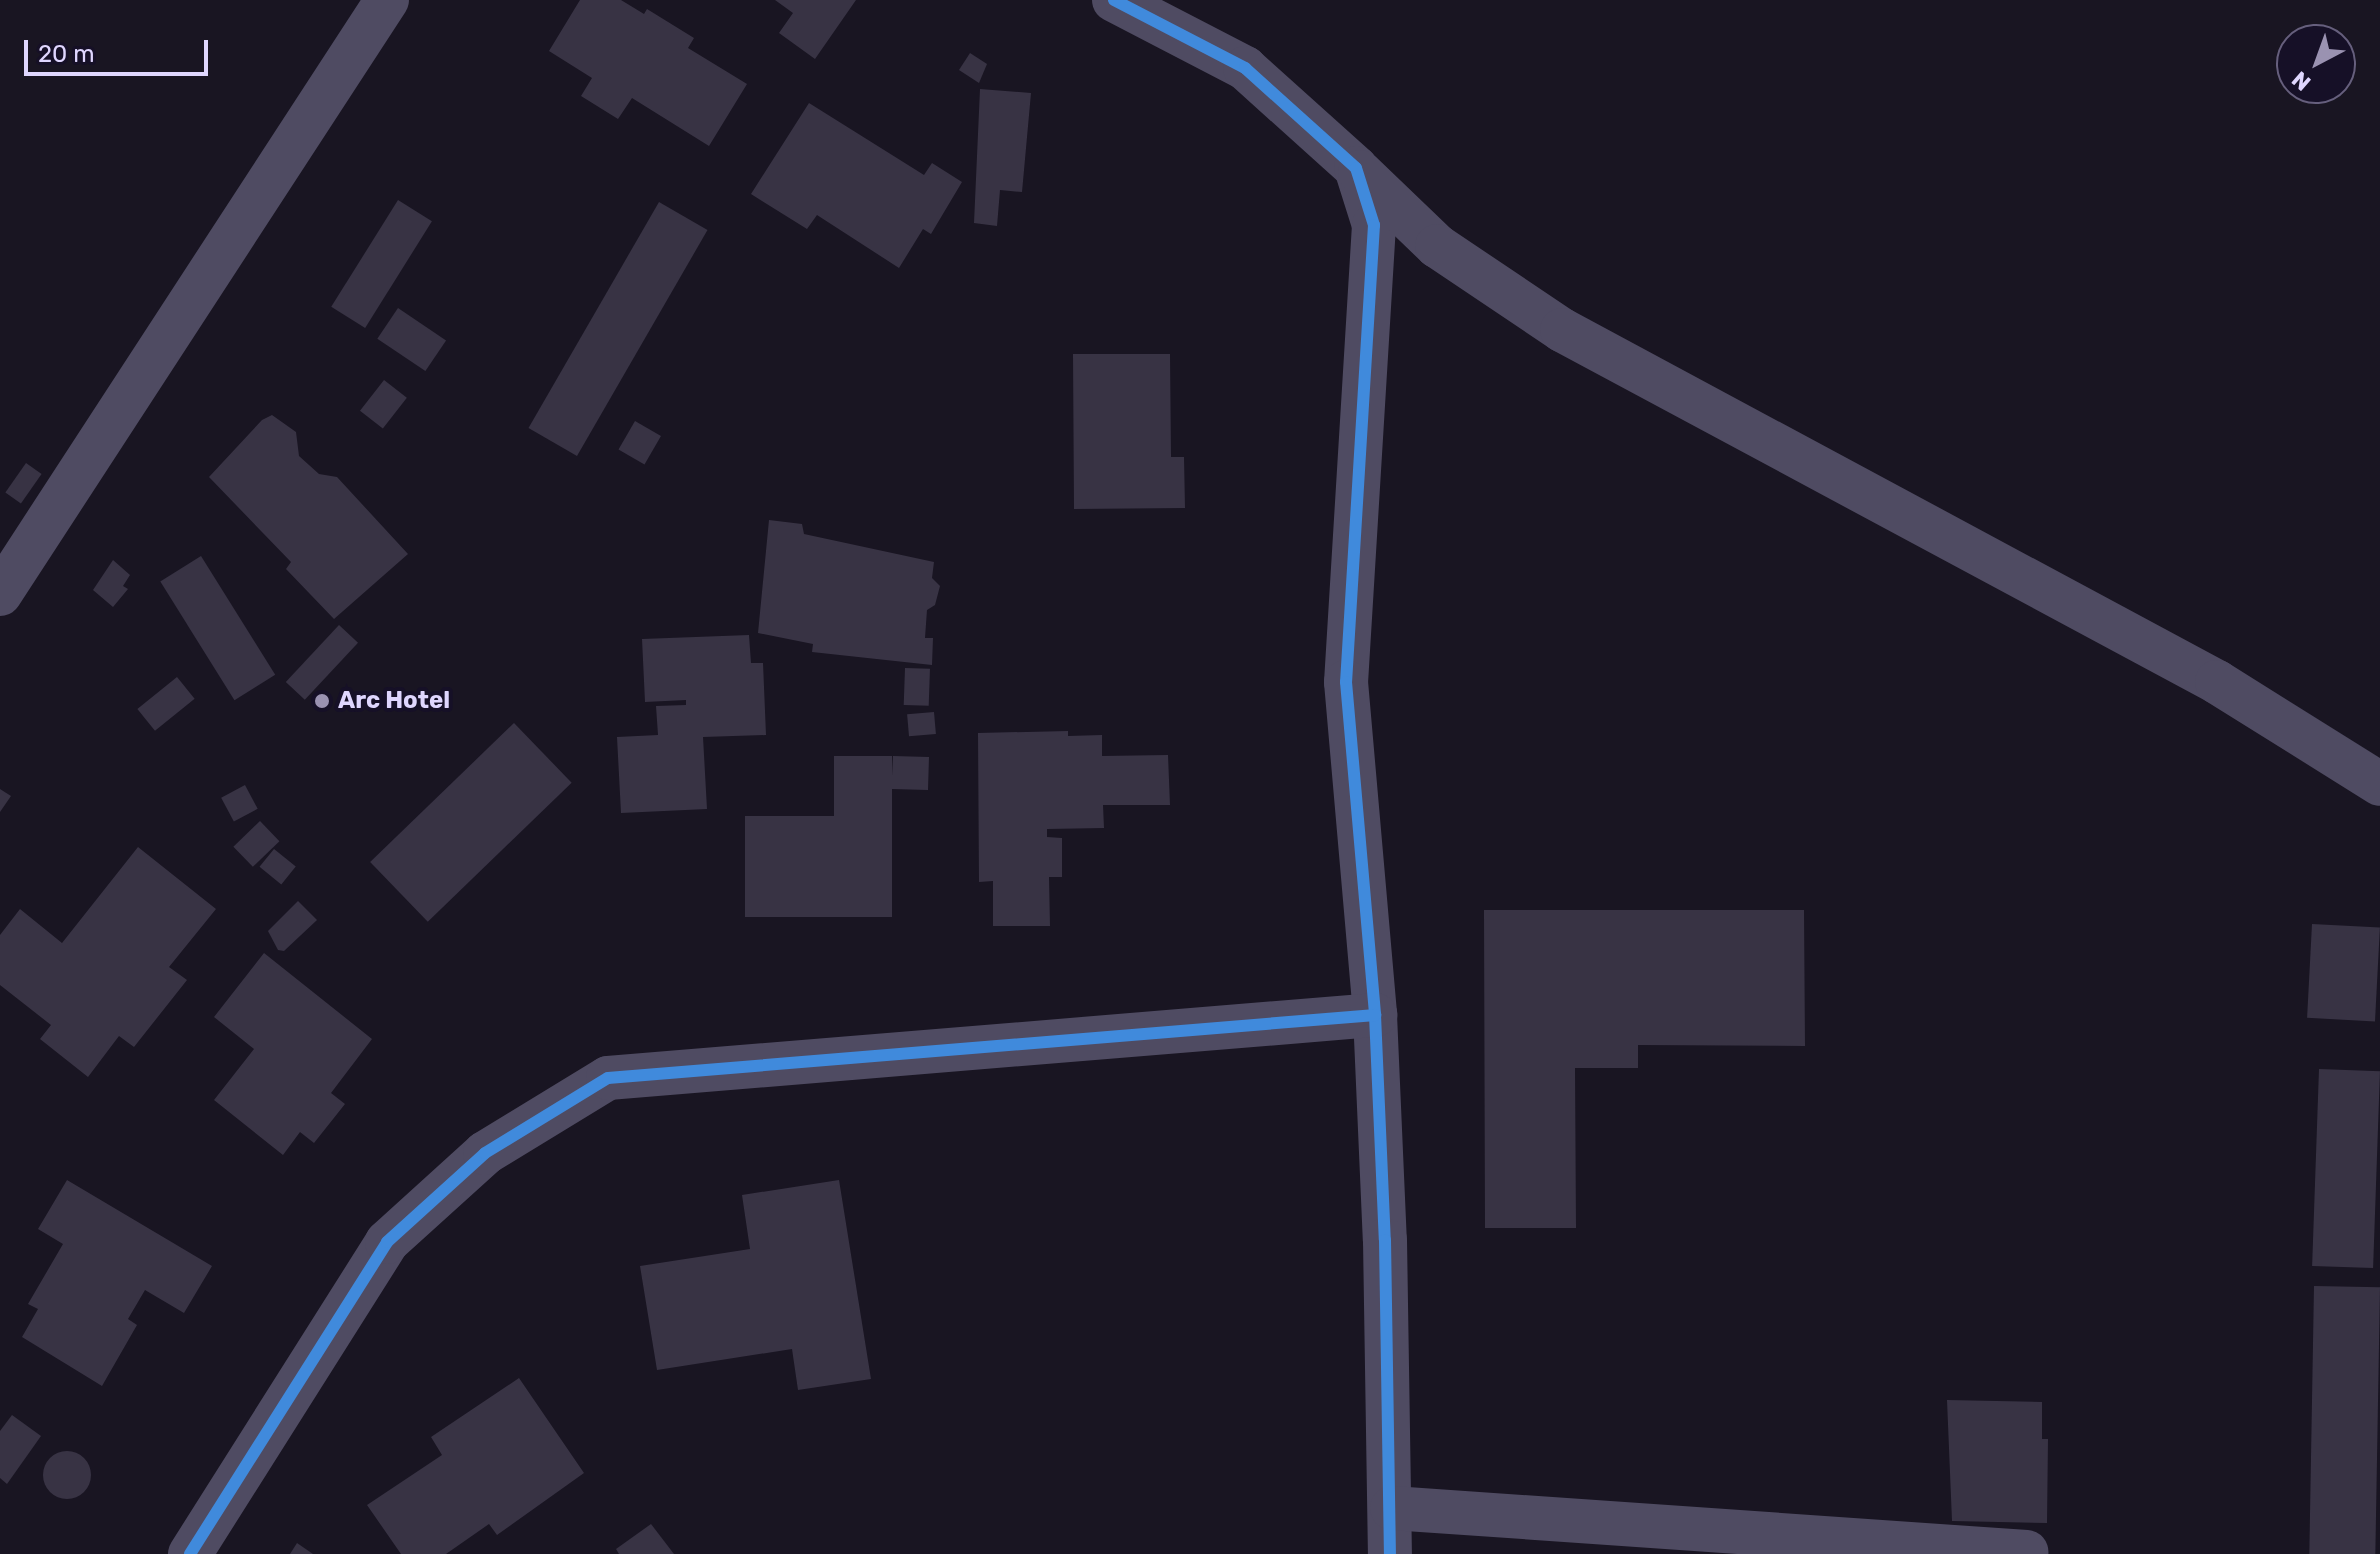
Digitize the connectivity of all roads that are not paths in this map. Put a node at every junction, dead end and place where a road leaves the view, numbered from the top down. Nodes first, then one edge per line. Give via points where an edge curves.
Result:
1 (387, 0) edge
2 (1114, 0) edge
3 (1356, 168) junction
4 (0, 594) edge
5 (2380, 784) edge
6 (1375, 1015) junction
7 (1392, 1508) junction
8 (2026, 1552) dead end
9 (190, 1554) edge
10 (1390, 1554) edge

1 - 4 street
2 - 3 street via 1245,68
3 - 5 street via 1437,246 1562,330 2217,682
3 - 6 street via 1374,225 1346,682
6 - 7 street
6 - 9 street via 608,1078 485,1153 387,1242
7 - 8 street
7 - 10 street

